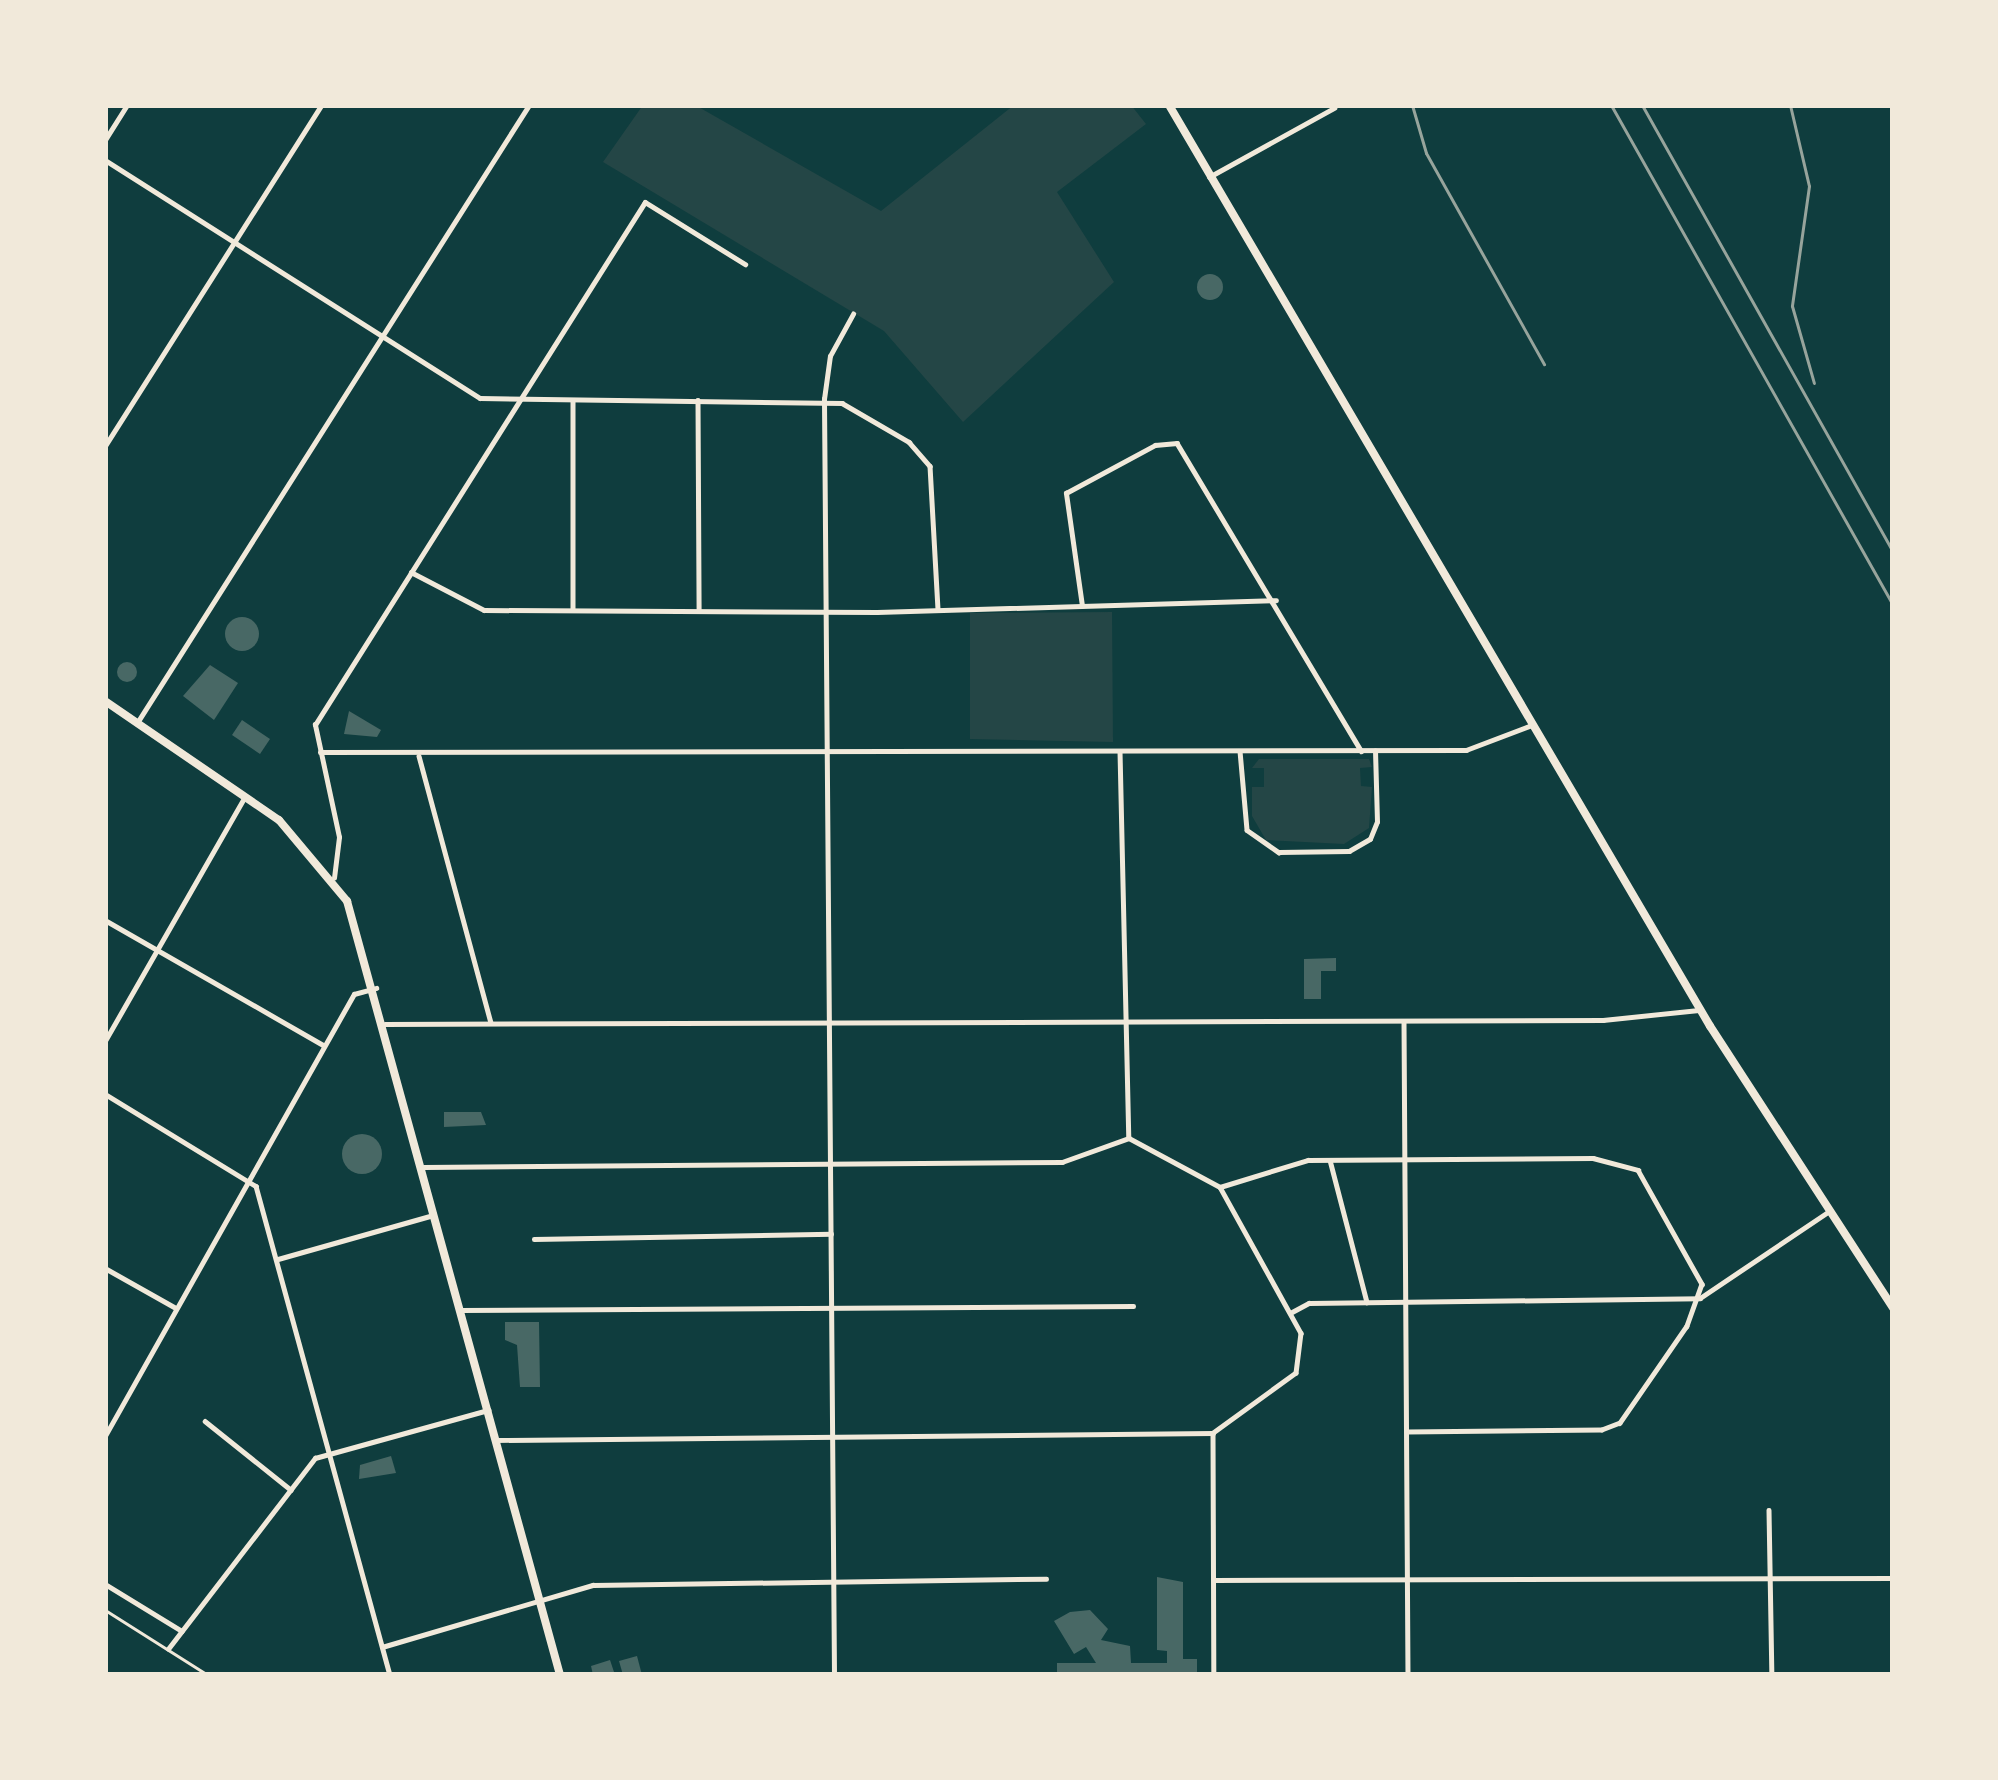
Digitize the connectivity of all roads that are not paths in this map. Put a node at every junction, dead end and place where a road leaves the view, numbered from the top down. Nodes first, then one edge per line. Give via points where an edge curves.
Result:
1 (127, 105) edge
2 (321, 105) edge
3 (530, 105) edge
4 (1169, 105) edge
5 (1334, 108) edge
6 (105, 140) edge
7 (105, 160) edge
8 (1209, 177) junction
9 (235, 242) junction
10 (745, 264) dead end
11 (853, 314) dead end
12 (383, 337) junction
13 (521, 399) junction
14 (824, 399) junction
15 (573, 400) junction
16 (698, 400) junction
17 (105, 446) edge
18 (411, 572) junction
19 (1276, 600) junction
20 (1082, 607) junction
21 (699, 609) junction
22 (573, 610) junction
23 (825, 610) junction
24 (938, 610) junction
25 (105, 701) edge
26 (137, 723) junction
27 (1532, 725) junction
28 (1375, 750) junction
29 (1240, 751) junction
30 (1361, 751) junction
31 (320, 752) junction
32 (1120, 752) junction
33 (826, 754) junction
34 (419, 756) junction
35 (245, 796) junction
36 (334, 878) junction
37 (105, 920) edge
38 (157, 951) junction
39 (376, 988) junction
40 (1702, 1008) junction
41 (1127, 1017) junction
42 (1404, 1020) junction
43 (491, 1022) junction
44 (830, 1023) junction
45 (385, 1024) junction
46 (105, 1041) edge
47 (323, 1045) junction
48 (105, 1094) edge
49 (1129, 1138) junction
50 (1406, 1159) junction
51 (1330, 1160) junction
52 (830, 1164) junction
53 (424, 1167) junction
54 (249, 1179) junction
55 (1220, 1187) junction
56 (1833, 1209) junction
57 (436, 1215) junction
58 (831, 1234) junction
59 (534, 1239) dead end
60 (278, 1259) junction
61 (105, 1268) edge
62 (1700, 1298) junction
63 (1406, 1301) junction
64 (1366, 1302) junction
65 (1133, 1306) dead end
66 (832, 1307) junction
67 (176, 1308) junction
68 (1893, 1308) edge
69 (461, 1310) junction
70 (1290, 1312) junction
71 (488, 1410) junction
72 (205, 1421) dead end
73 (1408, 1432) junction
74 (1213, 1433) junction
75 (105, 1436) edge
76 (832, 1436) junction
77 (496, 1440) junction
78 (332, 1451) junction
79 (291, 1490) junction
80 (1769, 1510) dead end
81 (1046, 1579) dead end
82 (1768, 1579) junction
83 (1893, 1579) edge
84 (1216, 1580) junction
85 (1408, 1580) junction
86 (834, 1583) junction
87 (105, 1584) edge
88 (540, 1602) junction
89 (105, 1610) edge
90 (182, 1631) junction
91 (382, 1647) junction
92 (168, 1649) junction
93 (208, 1675) edge
94 (390, 1675) edge
95 (560, 1675) edge
96 (834, 1675) edge
97 (1214, 1675) edge
98 (1408, 1675) edge
99 (1772, 1675) edge

1 - 6 street
2 - 9 street
3 - 12 street
4 - 8 main road
5 - 8 street
7 - 9 street
8 - 27 main road
9 - 12 street
9 - 17 street
10 - 13 street via 645,202
11 - 14 street via 830,356
12 - 13 street via 480,398
12 - 26 street
13 - 15 street
13 - 18 street
14 - 16 street
14 - 23 street
14 - 24 street via 909,442 930,466
15 - 16 street
15 - 22 street
16 - 21 street
18 - 22 street via 473,609
18 - 31 street via 314,724
19 - 20 street
19 - 20 street via 1186,451 1169,441 1066,493
19 - 30 street
20 - 24 street
21 - 22 street
21 - 23 street
23 - 24 street
23 - 33 street
25 - 26 main road
26 - 35 main road
27 - 28 street via 1466,750
27 - 40 main road
28 - 29 street via 1377,822 1370,839 1349,851 1279,852 1257,844 1244,825
28 - 30 street
29 - 30 street
29 - 32 street
31 - 34 street
31 - 36 street via 339,837
32 - 33 street
32 - 41 street
33 - 34 street
33 - 44 street
34 - 43 street
35 - 36 main road
35 - 38 street
36 - 39 main road
37 - 38 street
38 - 46 street
38 - 47 street
39 - 45 main road
39 - 47 street via 353,994
40 - 42 street via 1682,1017
40 - 56 main road
41 - 42 street
41 - 44 street
41 - 49 street
42 - 50 street
43 - 44 street
43 - 45 street
44 - 52 street
45 - 53 main road
47 - 54 street
48 - 54 street
49 - 52 street via 1062,1162
49 - 55 street
50 - 51 street
50 - 62 street via 1627,1161 1694,1258
50 - 63 street
51 - 55 street
51 - 64 street
52 - 53 street
52 - 58 street
53 - 57 main road
54 - 60 street
54 - 67 street
55 - 70 street
56 - 62 street
56 - 68 main road
57 - 60 street
57 - 69 main road
58 - 59 street
58 - 66 street
60 - 78 street
61 - 67 street
62 - 63 street
62 - 73 street via 1616,1426
63 - 64 street
63 - 73 street
64 - 70 street via 1309,1303
65 - 66 street
66 - 69 street
66 - 76 street
67 - 75 street
69 - 71 main road
70 - 74 street via 1301,1333 1299,1370
71 - 77 main road
71 - 78 street
72 - 79 street
73 - 85 street
74 - 76 street
74 - 84 street
76 - 77 street
76 - 86 street
77 - 88 main road
78 - 79 street via 315,1458
78 - 91 street
79 - 90 street
80 - 82 street
81 - 86 street
82 - 83 street
82 - 85 street
82 - 99 street
84 - 85 street
84 - 97 street
85 - 98 street
86 - 88 street via 593,1586
86 - 96 street
87 - 90 street
88 - 91 street
88 - 95 main road
89 - 92 lane
90 - 92 street
91 - 94 street
92 - 93 lane

